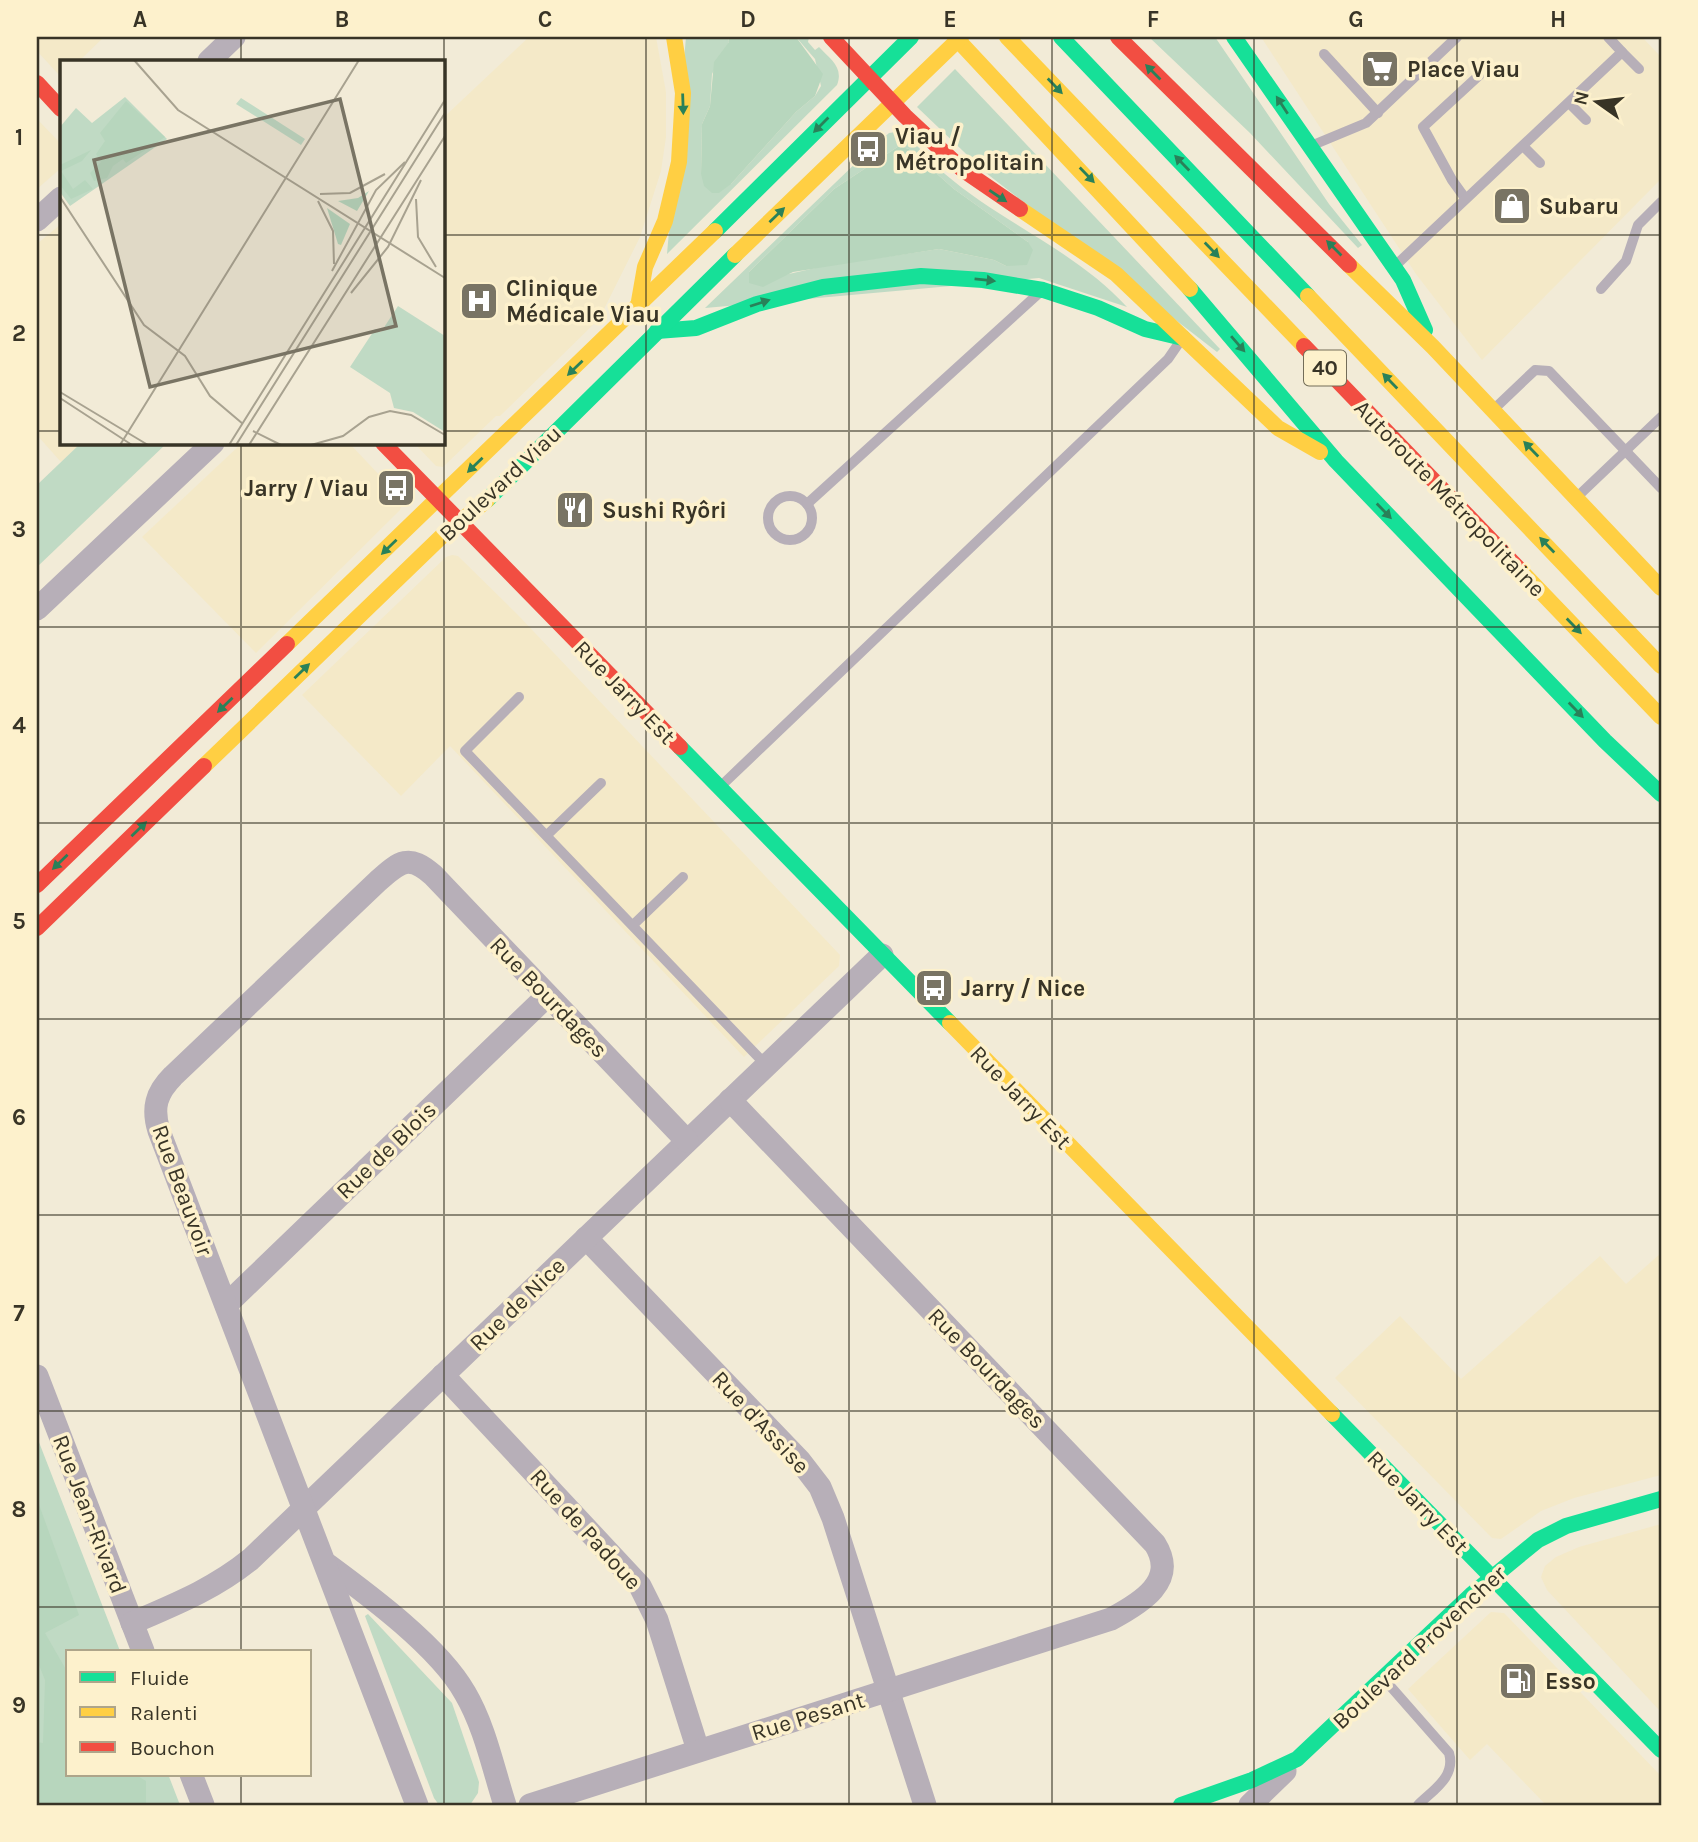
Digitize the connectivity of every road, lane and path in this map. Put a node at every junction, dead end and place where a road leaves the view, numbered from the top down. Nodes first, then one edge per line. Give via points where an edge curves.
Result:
1 (234, 37) edge
2 (674, 37) edge
3 (831, 37) edge
4 (955, 37) edge
5 (961, 37) edge
6 (1007, 37) edge
7 (1061, 37) edge
8 (1118, 37) edge
9 (1234, 37) edge
10 (1457, 37) edge
11 (1608, 37) edge
12 (906, 41) edge
13 (1622, 52) junction
14 (1324, 54) dead end
15 (210, 60) edge
16 (1486, 68) dead end
17 (1639, 69) dead end
18 (869, 77) junction
19 (37, 83) edge
20 (892, 102) junction
21 (1569, 103) junction
22 (60, 108) edge
23 (1378, 113) junction
24 (1586, 120) dead end
25 (1523, 146) junction
26 (1309, 147) junction
27 (1540, 163) dead end
28 (1465, 198) junction
29 (60, 199) edge
30 (1661, 202) edge
31 (37, 220) edge
32 (1394, 267) junction
33 (1601, 289) dead end
34 (1043, 290) junction
35 (638, 307) junction
36 (657, 331) junction
37 (1183, 338) junction
38 (1433, 347) junction
39 (1493, 410) junction
40 (1661, 417) edge
41 (212, 444) edge
42 (384, 444) edge
43 (1627, 450) junction
44 (1336, 461) junction
45 (1661, 488) edge
46 (1577, 497) junction
47 (438, 500) junction
48 (807, 504) junction
49 (458, 522) junction
50 (1661, 588) edge
51 (37, 609) edge
52 (1661, 666) edge
53 (519, 697) dead end
54 (1661, 717) edge
55 (601, 783) dead end
56 (719, 788) junction
57 (1661, 794) edge
58 (547, 835) junction
59 (407, 861) joint
60 (683, 877) dead end
61 (37, 885) edge
62 (634, 925) junction
63 (37, 928) edge
64 (882, 955) junction
65 (547, 996) junction
66 (766, 1065) junction
67 (730, 1100) junction
68 (688, 1141) junction
69 (586, 1238) junction
70 (226, 1305) junction
71 (443, 1374) junction
72 (37, 1376) edge
73 (1661, 1499) edge
74 (305, 1507) junction
75 (328, 1565) junction
76 (1492, 1577) junction
77 (132, 1623) junction
78 (1086, 1627) joint
79 (144, 1650) edge
80 (1384, 1679) junction
81 (890, 1691) junction
82 (698, 1750) junction
83 (1661, 1750) edge
84 (1297, 1759) junction
85 (192, 1776) edge
86 (203, 1805) edge
87 (417, 1805) edge
88 (505, 1805) edge
89 (530, 1805) edge
90 (925, 1805) edge
91 (1181, 1805) edge
92 (1250, 1805) edge
93 (1418, 1805) edge

1 - 15 street
2 -> 35 main road via 683,93 679,162 665,221 645,267
3 - 18 main road
4 -> 44 main road via 1163,257
5 - 20 main road, Boulevard Viau
6 -> 54 main road, Autoroute Métropolitaine / 40
52 -> 7 main road, Autoroute Métropolitaine / 40
38 -> 8 main road
26 -> 9 main road
10 - 23 lane
11 - 13 lane
12 - 18 main road, Boulevard Viau
13 - 17 lane
13 - 21 lane
14 - 23 lane
16 - 28 lane via 1423,127
18 - 20 main road
18 -> 35 main road, Boulevard Viau
19 - 22 main road
36 -> 20 main road, Boulevard Viau
20 -> 37 main road via 963,170 1100,261
21 - 24 lane
21 - 25 lane
23 - 26 lane
25 - 27 lane
25 - 28 lane
26 - 32 main road
28 - 32 lane
29 - 31 street
30 - 33 lane via 1638,225 1626,261
32 - 38 main road
36 -> 34 main road via 696,328 777,298 859,281 941,276
34 - 37 main road via 1145,329
34 - 48 lane
35 -> 47 main road, Boulevard Viau
36 - 49 main road, Boulevard Viau via 505,485
37 - 44 main road via 1278,428
37 - 56 lane via 1168,359
38 - 39 main road
39 - 43 lane via 1535,370 1544,369
46 -> 39 main road
40 - 43 lane
41 - 51 street
42 - 47 main road, Rue Jarry Est
43 - 45 lane
43 - 46 lane
44 -> 57 main road
46 - 50 main road
47 - 49 main road, Rue Jarry Est
47 -> 61 main road, Boulevard Viau
48 - 48 lane via 794,496 779,498 769,509 772,531 783,539 803,535 811,517
49 - 56 main road, Rue Jarry Est
63 -> 49 main road, Boulevard Viau
53 - 58 lane via 465,751
55 - 58 lane
56 - 64 main road, Rue Jarry Est
58 - 62 lane
59 - 65 street, Rue Bourdages via 420,864 433,875
59 - 70 street, Rue Beauvoir via 393,867 182,1067 162,1087 155,1102 159,1131
60 - 62 lane
62 - 66 lane
64 - 66 street, Rue de Nice
64 - 76 main road, Rue Jarry Est
65 - 68 street, Rue Bourdages
65 - 70 street, Rue de Blois
66 - 67 street, Rue de Nice
67 - 68 street, Rue de Nice
67 - 78 street, Rue Bourdages via 1155,1544 1162,1555 1163,1571 1157,1586 1133,1607
68 - 69 street, Rue de Nice
69 - 71 street, Rue de Nice
69 - 81 street, Rue d'Assise via 820,1487
70 - 74 street, Rue Beauvoir
71 - 74 street, Rue de Nice
71 - 82 street, Rue de Padoue via 640,1586 657,1620
72 - 77 street, Rue Jean-Rivard
73 - 76 main road, Boulevard Provencher via 1552,1532
74 - 75 street, Rue Beauvoir
74 - 77 street, Rue de Nice via 223,1582
75 - 87 street, Rue Beauvoir
75 - 88 street via 386,1607 464,1690
76 - 80 main road, Boulevard Provencher
76 - 83 main road, Rue Jarry Est
77 - 79 street, Rue Jean-Rivard
78 - 81 street, Rue Pesant
80 - 84 main road, Boulevard Provencher
80 - 93 lane via 1444,1746 1452,1762 1447,1777
81 - 82 street, Rue Pesant
81 - 90 street, Rue d'Assise
82 - 89 street, Rue Pesant
84 - 91 main road, Boulevard Provencher
84 - 92 street
85 - 86 street

